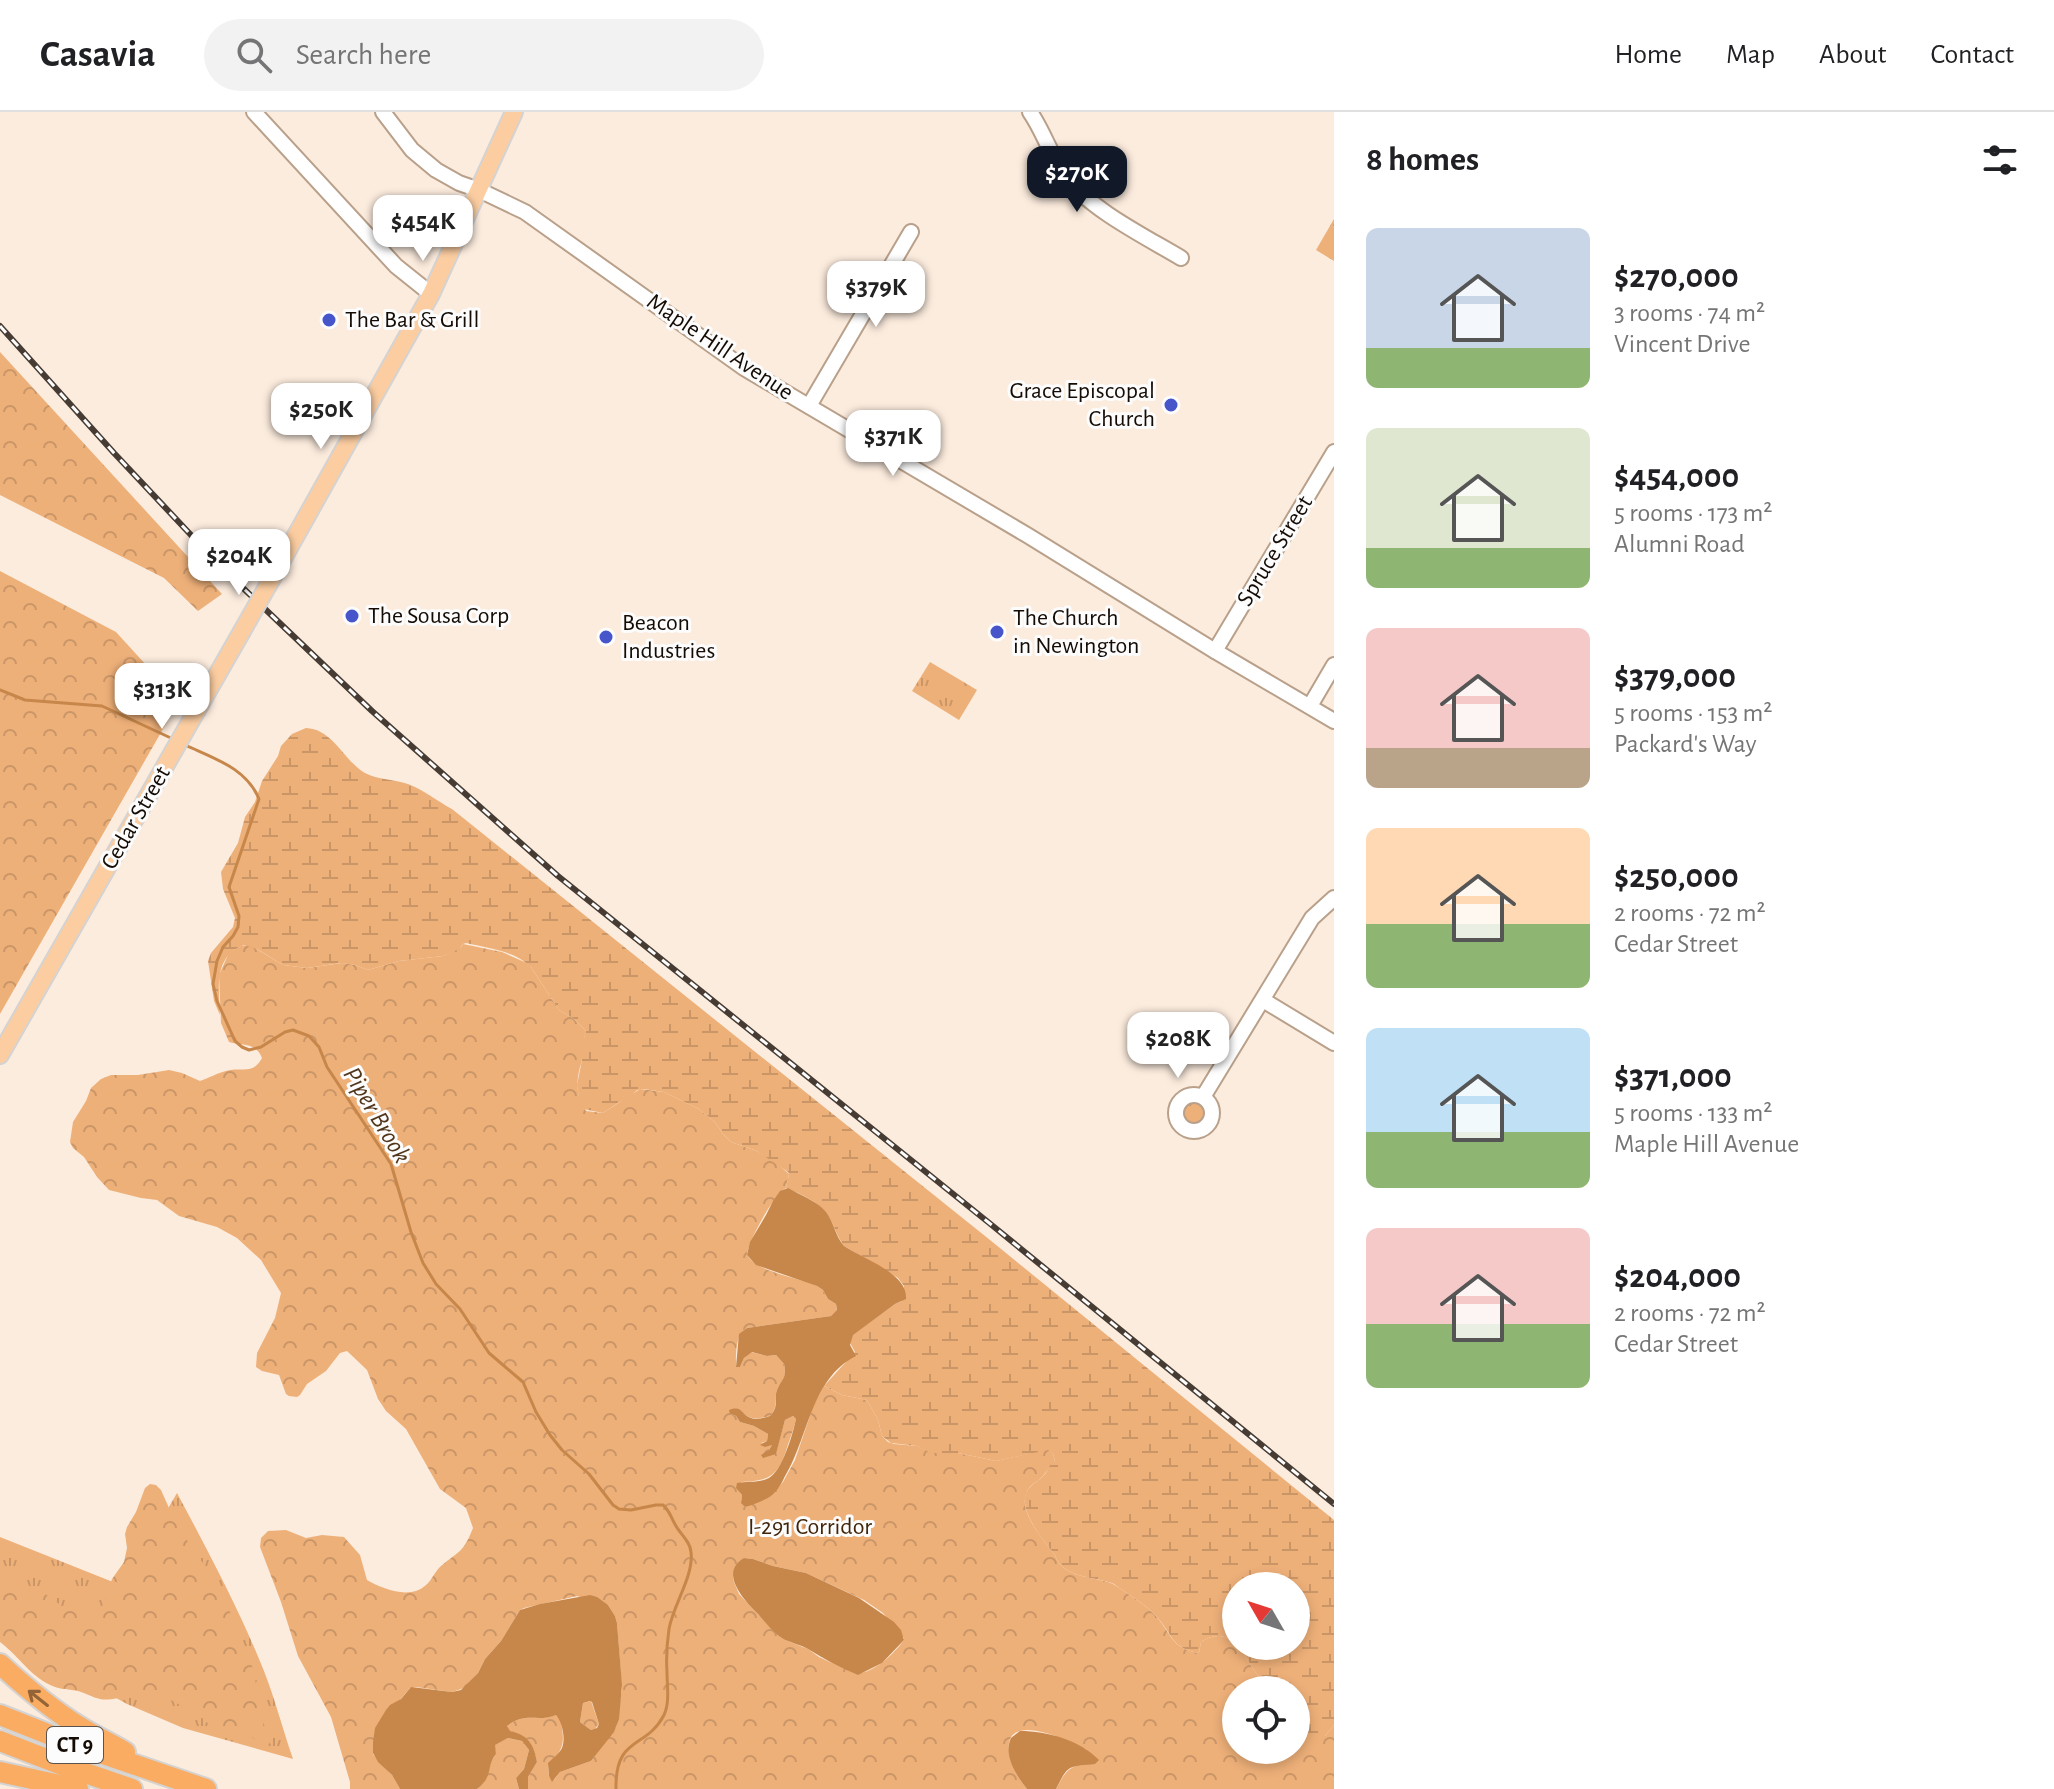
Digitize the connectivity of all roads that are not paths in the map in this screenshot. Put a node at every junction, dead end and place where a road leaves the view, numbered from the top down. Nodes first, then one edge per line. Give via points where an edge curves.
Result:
1 (254, 112) edge
2 (383, 112) edge
3 (404, 112) edge
4 (514, 112) edge
5 (1030, 112) edge
6 (393, 124) junction
7 (479, 190) junction
8 (911, 232) dead end
9 (1181, 258) dead end
10 (431, 294) junction
11 (809, 406) junction
12 (1334, 452) edge
13 (1215, 651) junction
14 (1334, 665) edge
15 (1310, 706) junction
16 (1334, 721) edge
17 (1334, 898) edge
18 (1263, 1000) junction
19 (1334, 1043) edge
20 (0, 1055) edge
21 (1203, 1097) dead end
22 (0, 1664) edge
23 (0, 1715) edge
24 (0, 1741) edge
25 (151, 1770) junction
26 (0, 1772) edge
27 (78, 1789) edge
28 (132, 1789) edge
29 (206, 1789) edge

1 - 10 street via 396,266
2 - 6 street, Maple Hill Avenue
3 - 6 street
4 - 7 main road, Cedar Street
5 - 9 street via 1066,177 1082,194
6 - 7 street, Maple Hill Avenue via 436,170
7 - 10 main road, Cedar Street
7 - 11 street, Maple Hill Avenue via 525,212 744,368
8 - 11 street
10 - 20 main road, Cedar Street, bridge
11 - 13 street, Maple Hill Avenue
12 - 13 street, Spruce Street
13 - 15 street, Maple Hill Avenue
14 - 15 street
15 - 16 street, Maple Hill Avenue
17 - 18 street via 1312,918
18 - 19 street
18 - 21 street
25 -> 22 highway via 55,1710
23 - 25 highway, CT 9
24 - 28 highway, CT 9
25 - 29 highway, CT 9
26 - 27 highway

